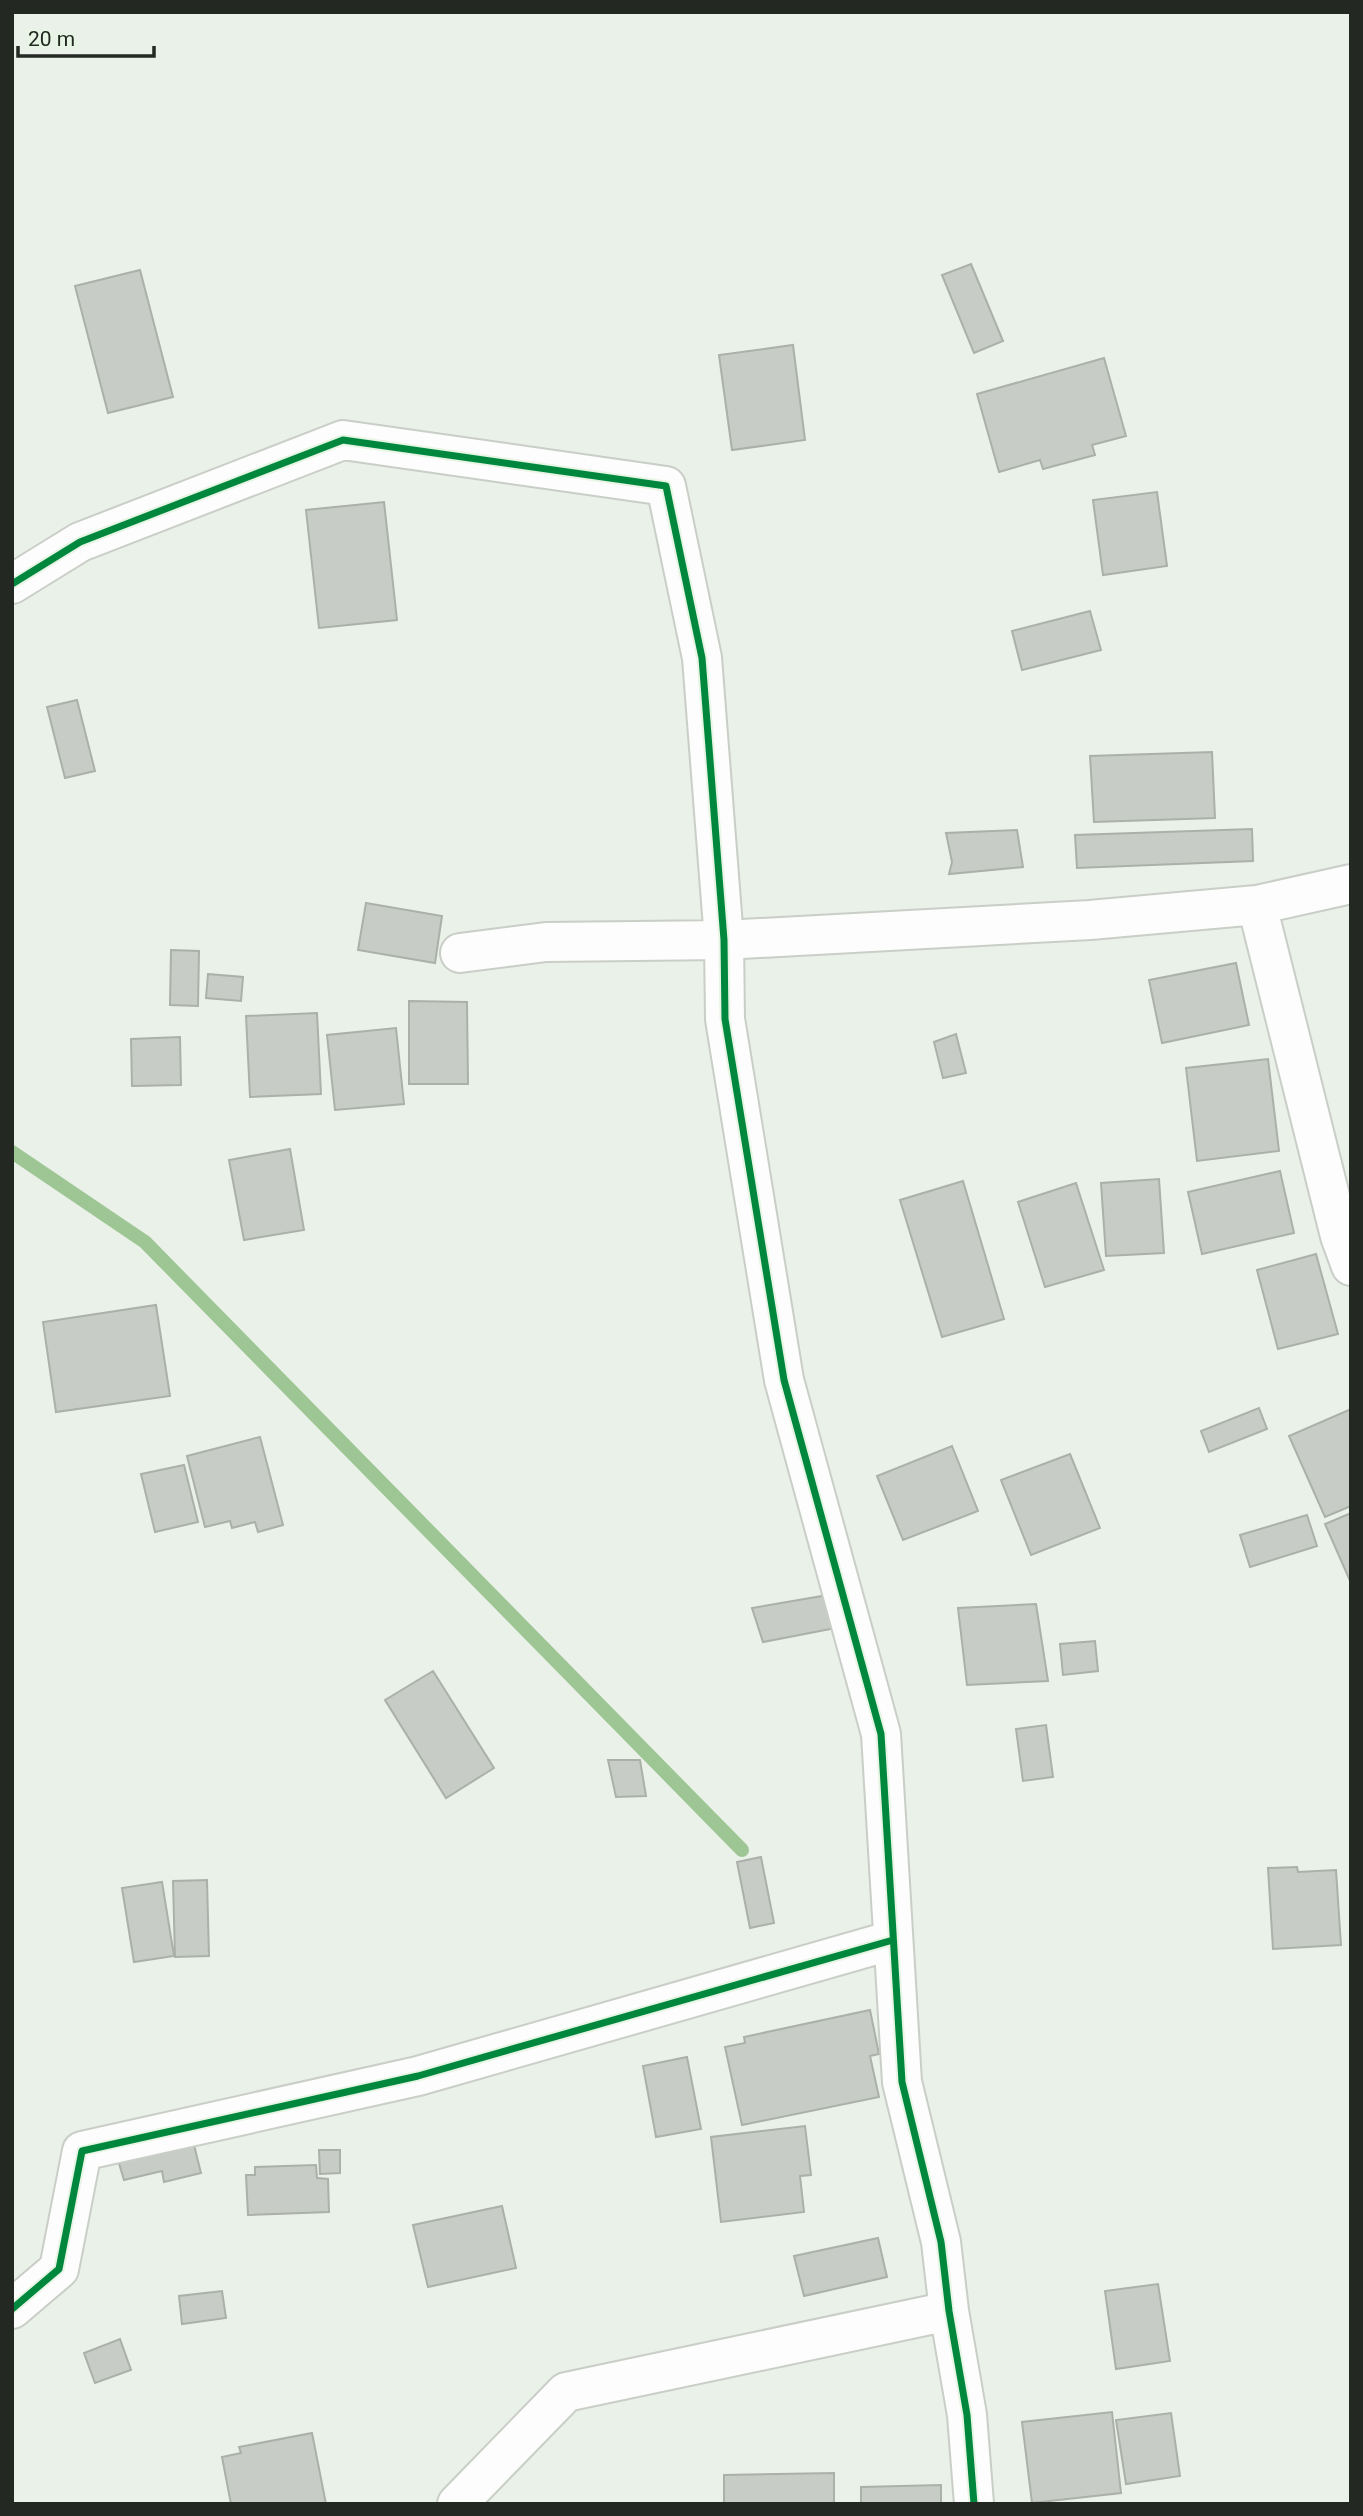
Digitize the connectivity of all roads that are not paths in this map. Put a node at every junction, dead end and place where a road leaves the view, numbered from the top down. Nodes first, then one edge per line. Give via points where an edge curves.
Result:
1 (12, 584) edge
2 (1351, 884) edge
3 (1257, 905) junction
4 (724, 940) junction
5 (460, 953) dead end
6 (1351, 1266) edge
7 (893, 1940) junction
8 (12, 2309) edge
9 (949, 2311) junction
10 (457, 2504) edge
11 (974, 2504) edge

1 - 4 street via 80,541 343,440 666,486 702,658
2 - 3 street
3 - 4 street via 1090,920
3 - 6 street
4 - 5 street via 546,942
4 - 7 street via 725,1019 784,1380 881,1734
7 - 8 street via 418,2076 82,2151 59,2269
7 - 9 street via 902,2082 941,2242
9 - 10 street via 566,2392
9 - 11 street via 967,2415

